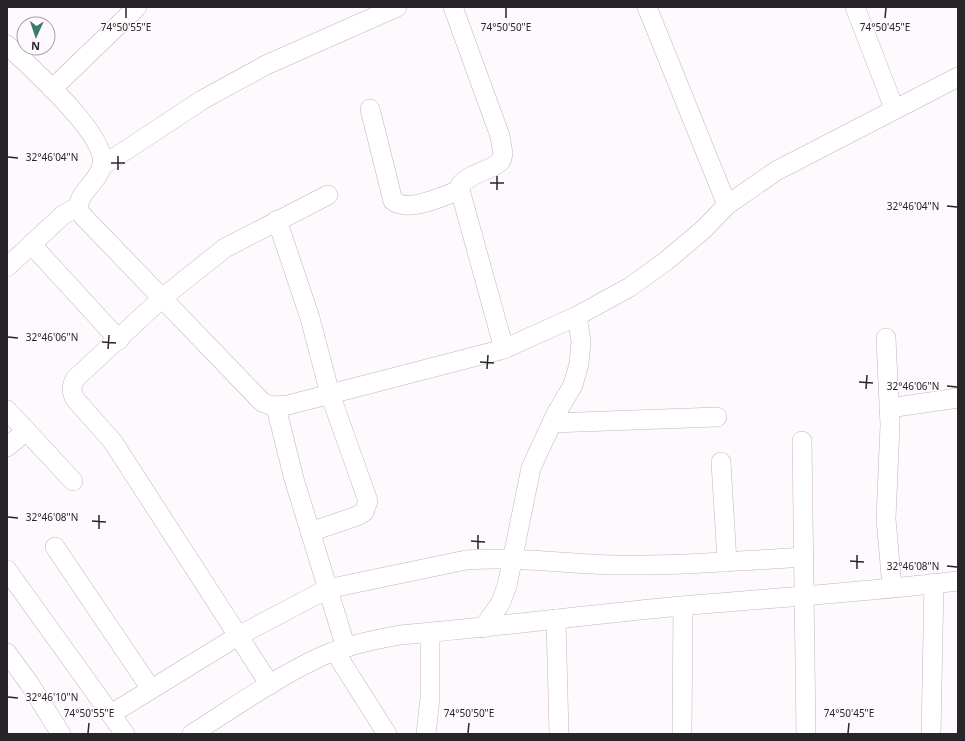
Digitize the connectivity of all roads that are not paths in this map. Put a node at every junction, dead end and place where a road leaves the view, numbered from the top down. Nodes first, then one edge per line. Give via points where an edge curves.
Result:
1 (135, 7) edge
2 (397, 7) edge
3 (453, 7) edge
4 (647, 7) edge
5 (855, 7) edge
6 (7, 45) edge
7 (958, 76) edge
8 (52, 89) junction
9 (894, 108) junction
10 (370, 109) dead end
11 (102, 166) junction
12 (460, 190) junction
13 (328, 195) dead end
14 (728, 205) junction
15 (78, 207) junction
16 (277, 220) junction
17 (31, 244) junction
18 (7, 267) edge
19 (162, 298) junction
20 (577, 316) junction
21 (886, 338) dead end
22 (118, 340) junction
23 (504, 349) junction
24 (330, 394) junction
25 (958, 398) edge
26 (276, 406) junction
27 (889, 408) junction
28 (7, 410) edge
29 (718, 417) dead end
30 (552, 423) junction
31 (26, 431) junction
32 (802, 441) dead end
33 (7, 447) edge
34 (721, 462) dead end
35 (73, 481) dead end
36 (310, 532) junction
37 (55, 547) dead end
38 (804, 557) junction
39 (514, 558) junction
40 (727, 562) junction
41 (7, 570) edge
42 (958, 581) edge
43 (934, 583) junction
44 (892, 587) junction
45 (327, 589) junction
46 (805, 597) junction
47 (683, 606) junction
48 (556, 619) junction
49 (483, 628) junction
50 (430, 633) junction
51 (238, 636) junction
52 (340, 650) junction
53 (7, 653) edge
54 (270, 685) junction
55 (151, 689) junction
56 (111, 714) junction
57 (61, 734) edge
58 (125, 734) edge
59 (192, 734) edge
60 (387, 734) edge
61 (426, 734) edge
62 (559, 734) edge
63 (682, 734) edge
64 (806, 734) edge
65 (931, 734) edge

1 - 8 street
2 - 11 street via 266,65 202,100
3 - 12 street via 500,136 503,154 497,166 472,175 460,185
4 - 14 street
5 - 9 street
6 - 8 street
7 - 9 street
8 - 11 street via 95,139 102,154
9 - 14 street via 776,171
10 - 12 street via 393,200 398,204 414,204
11 - 15 street via 97,178 79,200
12 - 23 street
13 - 16 street
14 - 20 street via 666,261 630,287
15 - 17 street via 63,215
15 - 19 street via 80,213
16 - 19 street via 225,248
16 - 24 street via 310,318
17 - 18 street
17 - 22 street
19 - 22 street
19 - 26 street via 262,402
20 - 23 street
20 - 30 street via 581,341 579,364 572,385
21 - 27 street
22 - 51 street via 75,379 71,387 72,392 75,399 114,442
23 - 24 street
24 - 26 street
24 - 36 street via 368,501 364,512 357,516
25 - 27 street
26 - 36 street
27 - 44 street via 886,519
28 - 31 street
29 - 30 street
30 - 39 street via 531,468
31 - 33 street
31 - 35 street
32 - 38 street
34 - 40 street
36 - 45 street
37 - 55 street
38 - 40 street
38 - 46 street
39 - 40 street via 650,566
39 - 45 street via 466,560
39 - 49 street via 500,604
41 - 56 street
42 - 43 street
43 - 44 street
43 - 65 street
44 - 46 street
45 - 51 street
45 - 52 street
46 - 47 street
46 - 64 street
47 - 48 street
47 - 63 street
48 - 49 street
48 - 62 street
49 - 50 street
50 - 52 street via 381,639
50 - 61 street via 430,698
51 - 54 street
51 - 55 street
52 - 54 street via 319,657
52 - 60 street
53 - 57 street
54 - 59 street
55 - 56 street
56 - 58 street

